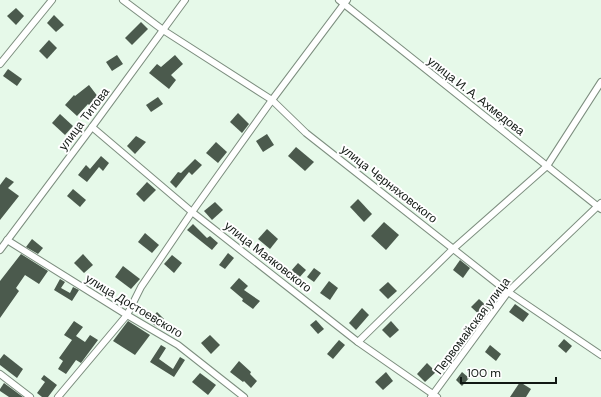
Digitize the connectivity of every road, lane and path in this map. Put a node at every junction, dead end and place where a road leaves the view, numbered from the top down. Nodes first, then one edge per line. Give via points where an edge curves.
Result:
1 (52, 0) edge
2 (122, 0) edge
3 (184, 0) edge
4 (343, 2) edge
5 (164, 30) junction
6 (0, 64) edge
7 (601, 82) edge
8 (272, 100) junction
9 (92, 127) junction
10 (547, 166) junction
11 (600, 206) edge
12 (192, 212) junction
13 (7, 240) junction
14 (453, 249) junction
15 (0, 250) edge
16 (508, 292) junction
17 (127, 315) junction
18 (358, 342) junction
19 (601, 355) edge
20 (0, 374) edge
21 (434, 396) edge
22 (30, 397) edge
23 (58, 397) edge
24 (244, 397) edge

1 - 6 street
2 - 5 street, улица Черняховского
3 - 5 street, улица Титова
4 - 8 street
4 - 10 street, улица И. А. Ахмедова
5 - 8 street, улица Черняховского
5 - 9 street, улица Титова
7 - 10 street
8 - 12 street
8 - 14 street, улица Черняховского via 306,133
9 - 12 street, улица Маяковского
9 - 13 street, улица Титова
10 - 11 street, улица И. А. Ахмедова
10 - 14 street
11 - 16 street, Первомайская улица
12 - 17 street via 140,287
12 - 18 street, улица Маяковского
13 - 15 street, улица Титова
13 - 17 street, улица Достоевского
14 - 16 street, улица Черняховского
14 - 18 street
16 - 19 street, улица Черняховского
16 - 21 street, Первомайская улица
17 - 23 street
17 - 24 street, улица Достоевского via 178,345
18 - 21 street, улица Маяковского
20 - 22 street

